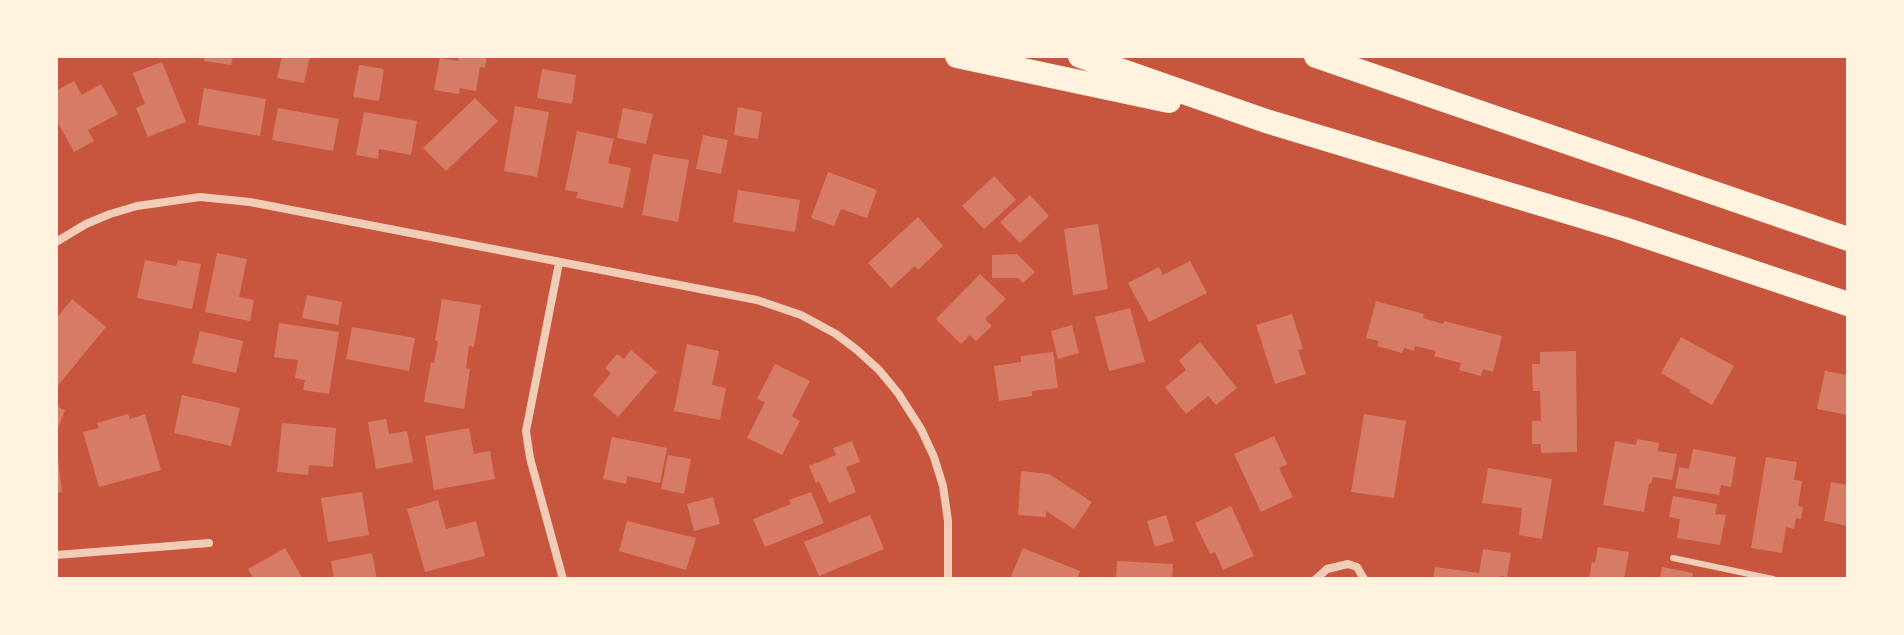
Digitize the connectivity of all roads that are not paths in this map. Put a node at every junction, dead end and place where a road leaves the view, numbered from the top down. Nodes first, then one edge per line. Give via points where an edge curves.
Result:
1 (957, 56) edge
2 (1080, 56) edge
3 (1316, 56) edge
4 (1266, 121) junction
5 (1848, 239) edge
6 (56, 242) edge
7 (559, 263) junction
8 (1848, 304) edge
9 (209, 543) dead end
10 (56, 555) edge
11 (1673, 558) dead end
12 (563, 579) edge
13 (948, 579) edge
14 (1316, 579) edge
15 (1364, 579) edge
16 (1773, 579) edge

1 - 4 highway
2 - 4 highway
3 - 5 highway
4 - 8 highway via 1624,229
6 - 7 street via 110,214 200,197 250,202
7 - 12 street via 526,431
7 - 13 street via 757,300 801,315 857,350 898,393 934,457 948,521
9 - 10 street
11 - 16 lane
14 - 15 street via 1327,569 1348,564

